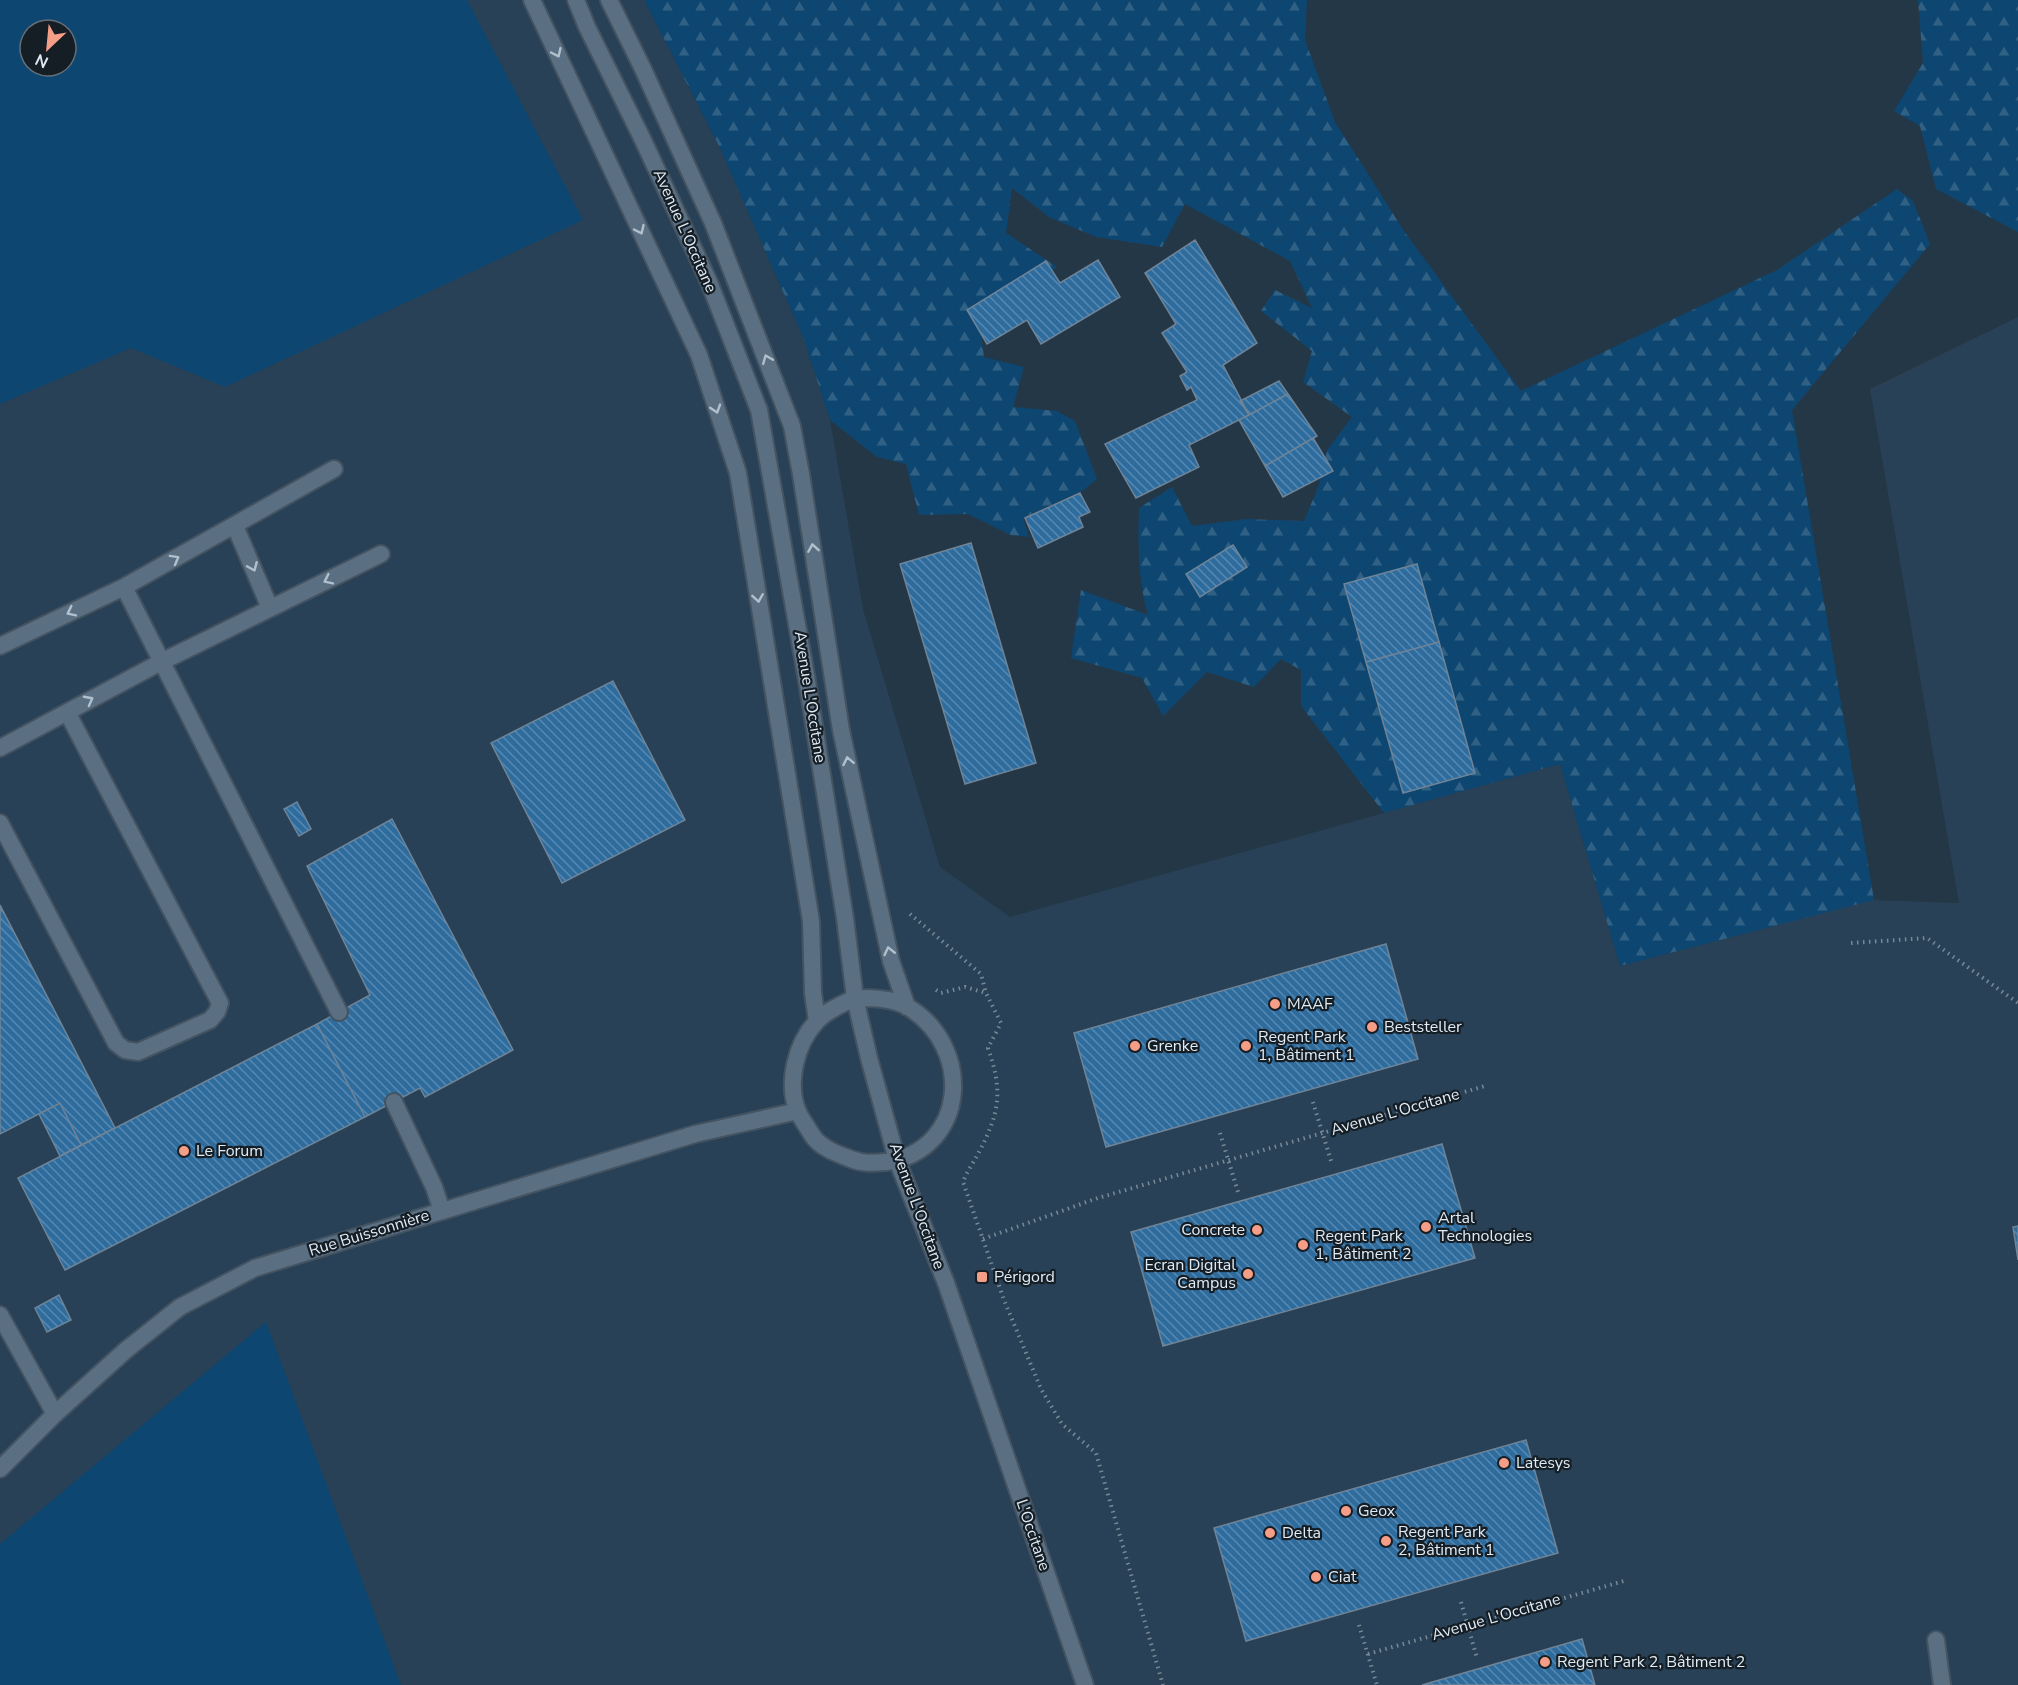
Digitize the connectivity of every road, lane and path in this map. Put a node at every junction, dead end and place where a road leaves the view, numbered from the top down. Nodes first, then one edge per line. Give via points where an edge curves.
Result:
1 (532, 0) edge
2 (565, 0) edge
3 (576, 0) edge
4 (609, 0) edge
5 (587, 27) junction
6 (334, 468) dead end
7 (235, 526) junction
8 (381, 554) dead end
9 (124, 587) junction
10 (270, 608) junction
11 (0, 646) edge
12 (161, 662) junction
13 (67, 712) junction
14 (0, 748) edge
15 (0, 823) edge
16 (909, 921) dead end
17 (1851, 943) dead end
18 (932, 987) dead end
19 (986, 993) junction
20 (855, 998) junction
21 (2018, 1003) edge
22 (907, 1007) junction
23 (339, 1012) dead end
24 (817, 1021) junction
25 (1485, 1086) dead end
26 (394, 1102) dead end
27 (1313, 1102) dead end
28 (798, 1111) junction
29 (1220, 1133) dead end
30 (1322, 1133) junction
31 (897, 1160) junction
32 (1228, 1160) junction
33 (1332, 1164) dead end
34 (1238, 1192) dead end
35 (442, 1211) junction
36 (983, 1239) junction
37 (0, 1315) edge
38 (981, 1386) joint
39 (55, 1414) junction
40 (0, 1469) edge
41 (1624, 1581) dead end
42 (1461, 1602) dead end
43 (1359, 1624) dead end
44 (1468, 1625) junction
45 (1936, 1640) dead end
46 (1368, 1654) junction
47 (1477, 1658) dead end
48 (1085, 1685) edge
49 (1163, 1685) edge
50 (1377, 1685) edge
51 (1942, 1685) edge

1 -> 24 street via 699,355 738,473 811,921
2 - 5 street
3 - 5 street
22 -> 4 street, Avenue L'Occitane via 891,961 841,730 792,426 713,223
5 - 20 street, Avenue L'Occitane via 709,282 759,410 807,681
6 - 7 street
9 -> 7 street
7 -> 10 street
8 -> 10 street
9 -> 11 street
9 - 12 street
10 - 12 street
13 -> 12 street
12 - 23 street
13 - 14 street
13 - 15 street via 220,1003 210,1020 138,1052 125,1050 116,1043
16 - 19 path via 907,911 981,974
17 - 21 path via 1928,938
18 - 19 path via 941,993 965,987
19 - 36 path via 1001,1023 988,1048 999,1094 988,1133 963,1182
20 - 22 street via 883,998
20 - 24 street
20 - 31 street, Avenue L'Occitane
22 - 31 street via 943,1041 951,1059 954,1082 944,1125 917,1152
24 - 28 street via 796,1058 793,1083
25 - 30 path, Avenue L'Occitane
26 - 35 street
27 - 30 path
28 - 31 street via 815,1139 834,1153 859,1162
28 - 35 street, Rue Buissonnière via 695,1134
29 - 32 path
30 - 32 path, Avenue L'Occitane
30 - 33 path
31 - 38 street, Avenue L'Occitane via 946,1283
32 - 34 path
32 - 36 path, Avenue L'Occitane via 1098,1198
35 - 39 street, Rue Buissonnière via 255,1268 180,1307
36 - 49 path via 1041,1389 1062,1424 1096,1453
37 - 39 street
38 - 48 street, L'Occitane
39 - 40 street, Rue Buissonnière
41 - 44 path, Avenue L'Occitane
42 - 44 path
43 - 46 path
44 - 46 path, Avenue L'Occitane
44 - 47 path
45 - 51 street
46 - 50 path

